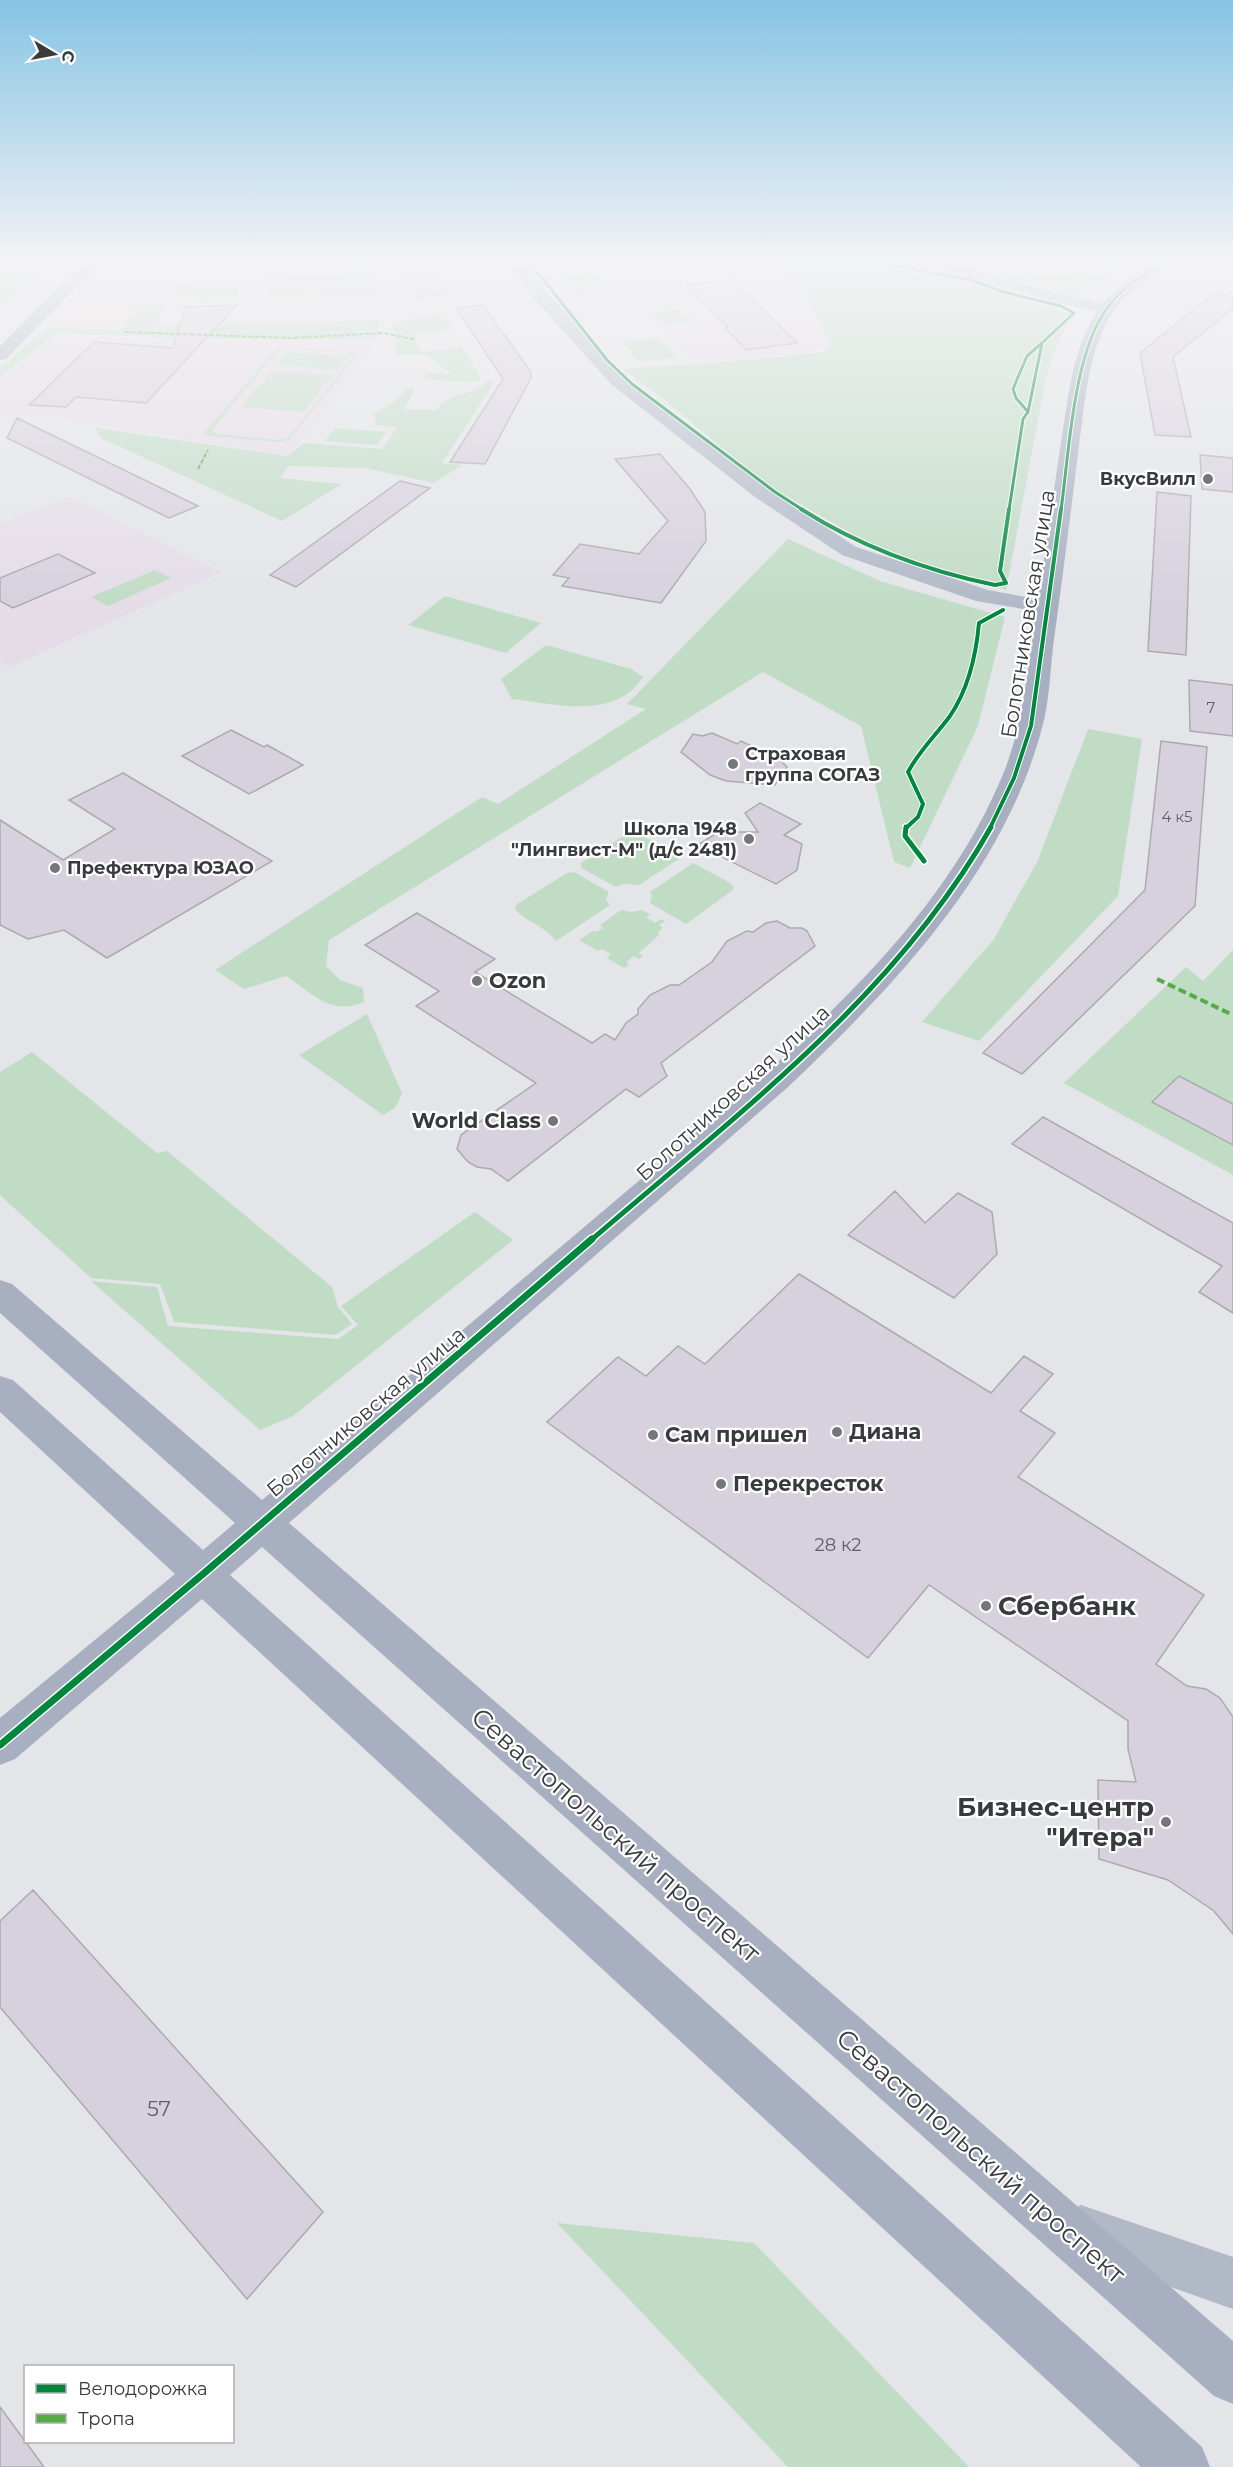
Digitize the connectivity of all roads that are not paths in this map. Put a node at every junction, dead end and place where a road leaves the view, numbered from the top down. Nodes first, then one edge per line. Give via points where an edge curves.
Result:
1 (616, 379) edge
2 (1080, 379) edge
3 (1047, 607) junction
4 (0, 1293) edge
5 (0, 1390) edge
6 (261, 1523) junction
7 (203, 1574) junction
8 (0, 1745) edge
9 (1056, 2223) junction
10 (1233, 2283) edge
11 (1233, 2377) edge
12 (1182, 2467) edge

1 - 3 street via 762,493 849,551 984,596
2 - 3 street, Болотниковская улица
3 - 6 street, Болотниковская улица via 1031,726 1022,760 978,849 928,923 852,1007 777,1080
4 - 6 street, Севастопольский проспект
5 - 7 street
6 - 7 street, Болотниковская улица
6 - 9 street, Севастопольский проспект
7 - 8 street, Болотниковская улица
7 - 12 street
9 - 10 street
9 - 11 street, Севастопольский проспект

